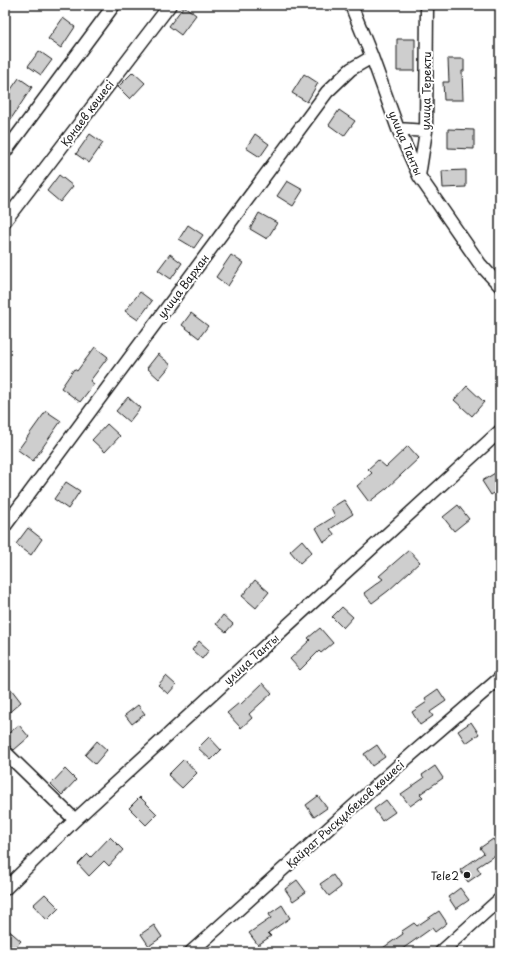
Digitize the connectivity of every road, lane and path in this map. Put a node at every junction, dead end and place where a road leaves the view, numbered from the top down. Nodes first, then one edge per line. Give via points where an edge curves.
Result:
1 (114, 5) edge
2 (170, 5) edge
3 (351, 5) edge
4 (427, 5) edge
5 (372, 57) junction
6 (398, 129) junction
7 (426, 131) junction
8 (5, 152) edge
9 (419, 176) junction
10 (5, 221) edge
11 (500, 286) edge
12 (500, 431) edge
13 (5, 526) edge
14 (500, 678) edge
15 (5, 752) edge
16 (75, 820) junction
17 (5, 889) edge
18 (500, 899) edge
19 (191, 952) edge
20 (441, 952) edge

1 - 8 street
2 - 10 street, Қонаев көшесі
3 - 5 street, улица Танты
4 - 7 street, улица Теректи
5 - 6 street, улица Танты
5 - 13 street, улица Вархан via 350,69 327,92
6 - 7 street
6 - 9 street, улица Танты
7 - 9 street, улица Теректи
9 - 11 street, улица Танты via 480,264
12 - 16 street, улица Танты
14 - 19 street, Қайрат Рысқұлбеков көшесі
15 - 16 street
16 - 17 street, улица Танты
18 - 20 street

